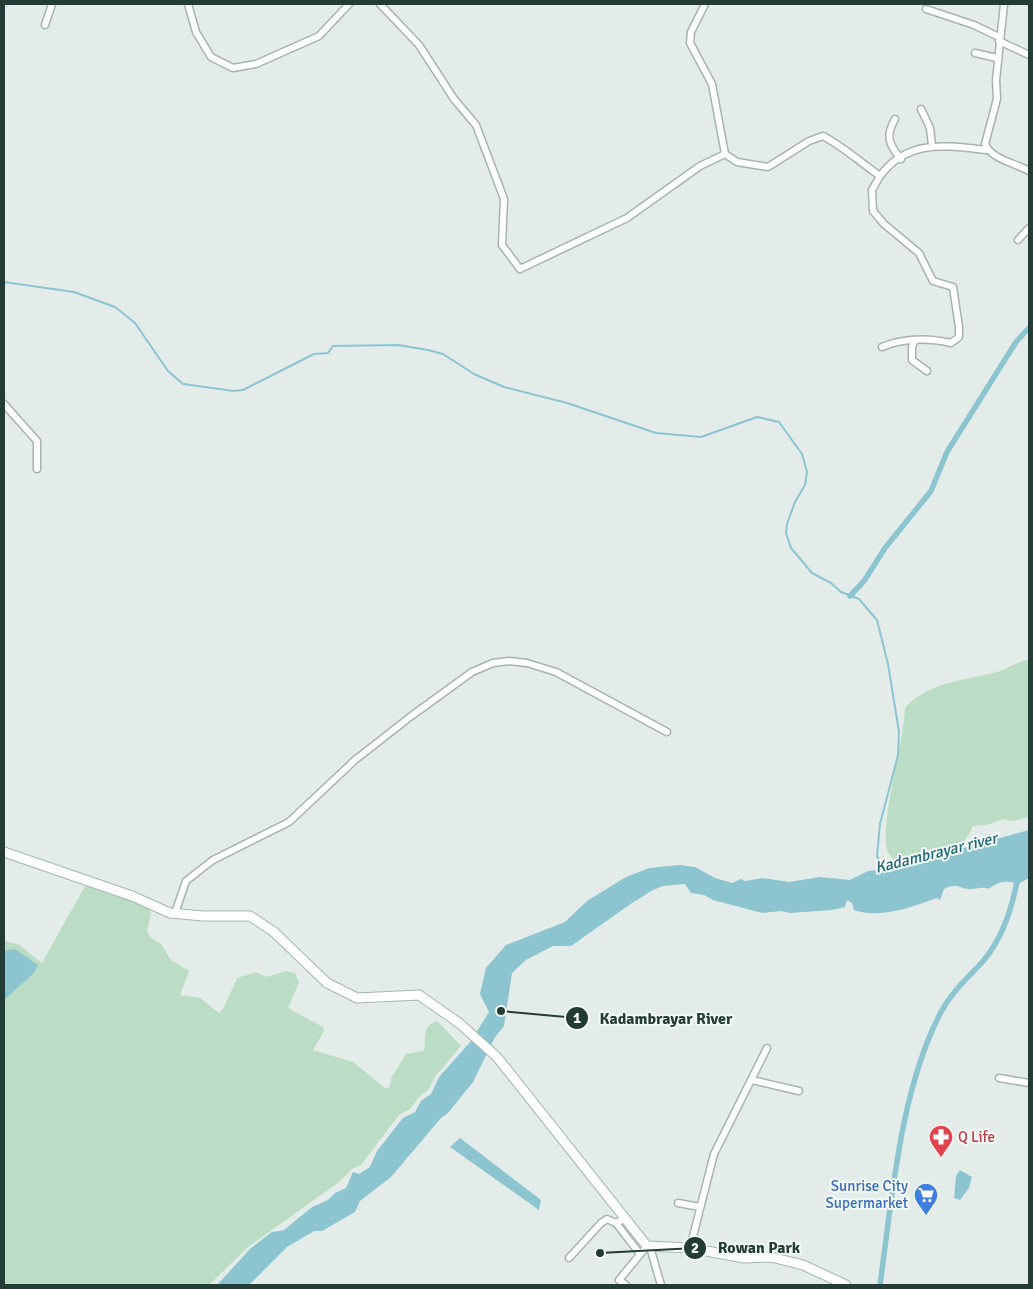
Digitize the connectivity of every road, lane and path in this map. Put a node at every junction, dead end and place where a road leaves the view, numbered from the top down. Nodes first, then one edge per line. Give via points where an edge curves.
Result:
1 (52, 4) edge
2 (188, 4) edge
3 (349, 4) edge
4 (380, 4) edge
5 (704, 4) edge
6 (1004, 4) edge
7 (926, 9) dead end
8 (45, 25) dead end
9 (999, 39) junction
10 (975, 53) dead end
11 (1029, 55) edge
12 (997, 58) junction
13 (921, 109) dead end
14 (895, 119) dead end
15 (932, 145) junction
16 (988, 150) junction
17 (725, 154) junction
18 (901, 159) junction
19 (1029, 171) edge
20 (880, 176) junction
21 (1029, 228) edge
22 (1018, 240) dead end
23 (915, 340) junction
24 (882, 347) dead end
25 (927, 371) dead end
26 (4, 404) edge
27 (37, 469) dead end
28 (667, 732) dead end
29 (4, 852) edge
30 (175, 913) junction
31 (767, 1048) dead end
32 (999, 1078) dead end
33 (752, 1080) junction
34 (1029, 1083) edge
35 (799, 1091) dead end
36 (678, 1204) dead end
37 (700, 1207) junction
38 (620, 1221) junction
39 (648, 1246) junction
40 (690, 1248) junction
41 (640, 1254) junction
42 (570, 1258) dead end
43 (626, 1285) edge
44 (661, 1285) edge
45 (846, 1285) edge

1 - 8 street
2 - 3 street via 196,32 211,57 233,68 256,64 319,36
4 - 17 street via 418,45 476,125 504,199 502,245 520,269 627,218 700,166
5 - 17 street via 690,43 712,84
6 - 9 street
7 - 9 street via 974,25
9 - 11 street
9 - 12 street
10 - 12 street
12 - 16 street via 996,99 985,144
13 - 15 street via 930,128
14 - 18 street via 888,139
15 - 16 street
15 - 18 street via 918,148
16 - 19 street
17 - 20 street via 737,162 768,167 809,141 823,136
18 - 20 street via 887,167
20 - 23 street via 872,190 876,216 919,253 934,282 952,287 955,296 958,337 951,343 924,338
21 - 22 street
23 - 24 street via 892,342
23 - 25 street via 912,360
26 - 27 street via 37,441
28 - 30 street via 556,672 527,663 493,663 472,672 410,717 355,760 289,822 213,860 186,881
29 - 30 main road
30 - 38 main road via 250,916 274,932 327,983 357,998 419,995 459,1023 497,1057 546,1117
31 - 33 street
32 - 34 street
33 - 35 street
33 - 37 street via 714,1154
36 - 37 street
37 - 40 street
38 - 39 main road
38 - 41 street
38 - 42 street via 610,1219 601,1223
39 - 40 main road
39 - 41 street
39 - 44 street
40 - 45 main road via 744,1258 771,1257 804,1265
41 - 43 street via 619,1280

